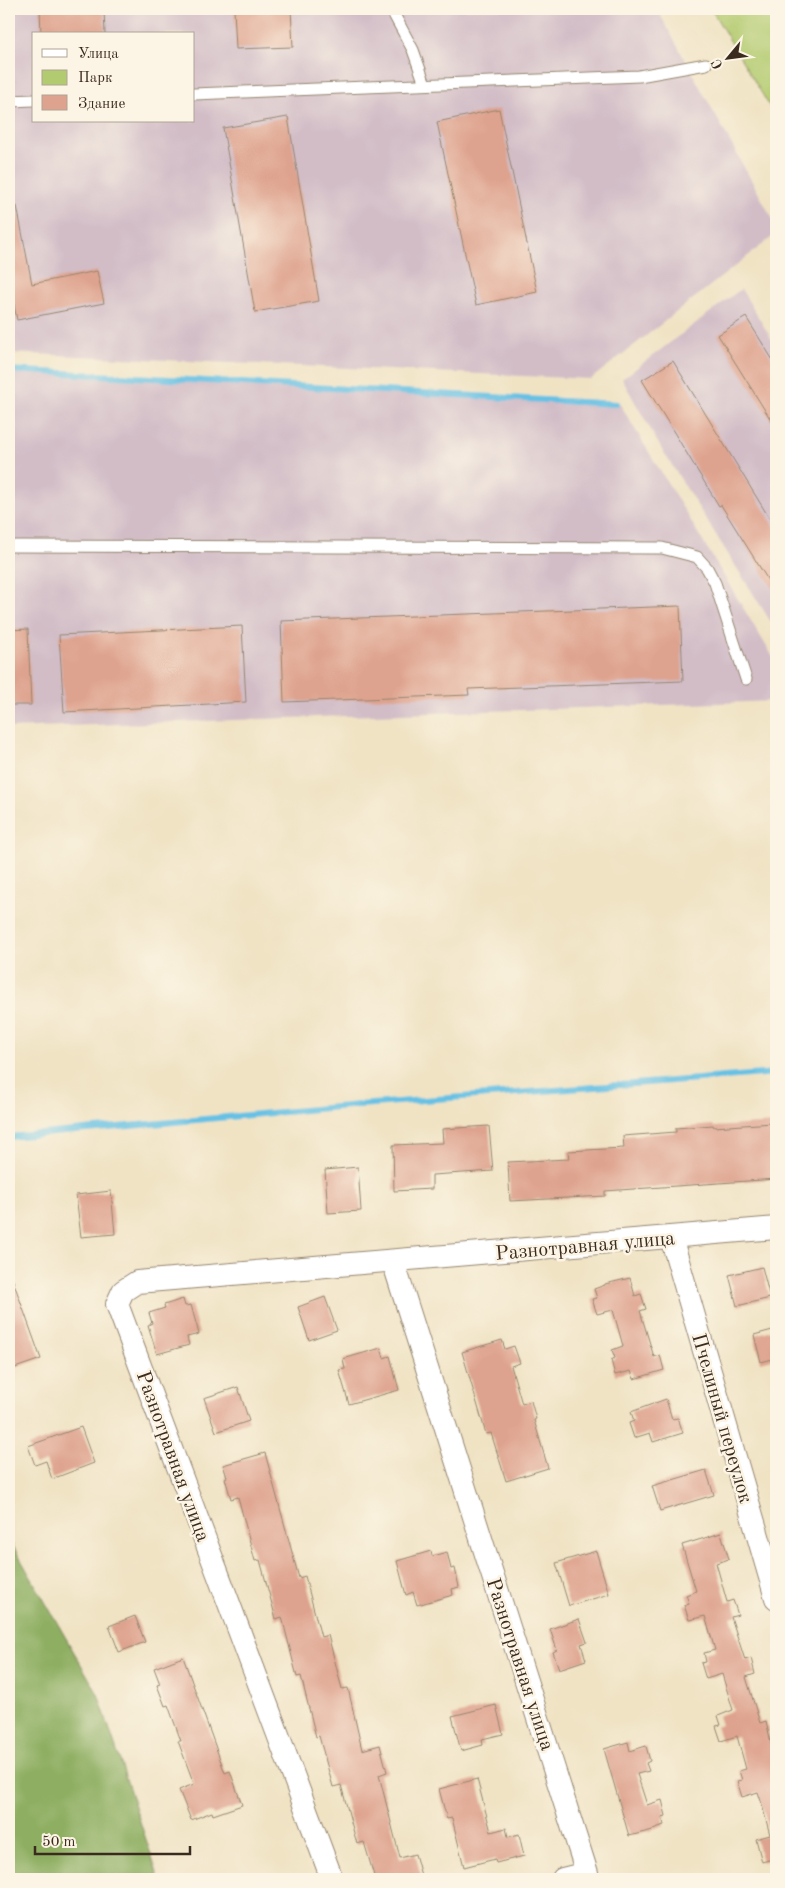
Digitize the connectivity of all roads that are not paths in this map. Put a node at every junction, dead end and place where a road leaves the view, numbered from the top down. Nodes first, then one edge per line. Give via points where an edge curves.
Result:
1 (391, 9) edge
2 (706, 64) dead end
3 (425, 84) junction
4 (195, 94) edge
5 (32, 100) edge
6 (9, 101) edge
7 (9, 546) edge
8 (746, 679) dead end
9 (776, 1228) edge
10 (671, 1237) junction
11 (394, 1261) junction
12 (776, 1598) edge
13 (332, 1879) edge
14 (563, 1879) edge

1 - 3 lane via 413,50
2 - 3 lane via 639,76
3 - 4 lane
5 - 6 lane
7 - 8 lane via 662,548 697,557 708,568
9 - 10 street, Разнотравная улица
10 - 11 street, Разнотравная улица
10 - 12 street, Пчелиный переулок
11 - 13 street, Разнотравная улица via 137,1282 123,1291 117,1304
11 - 14 street, Разнотравная улица via 587,1873

